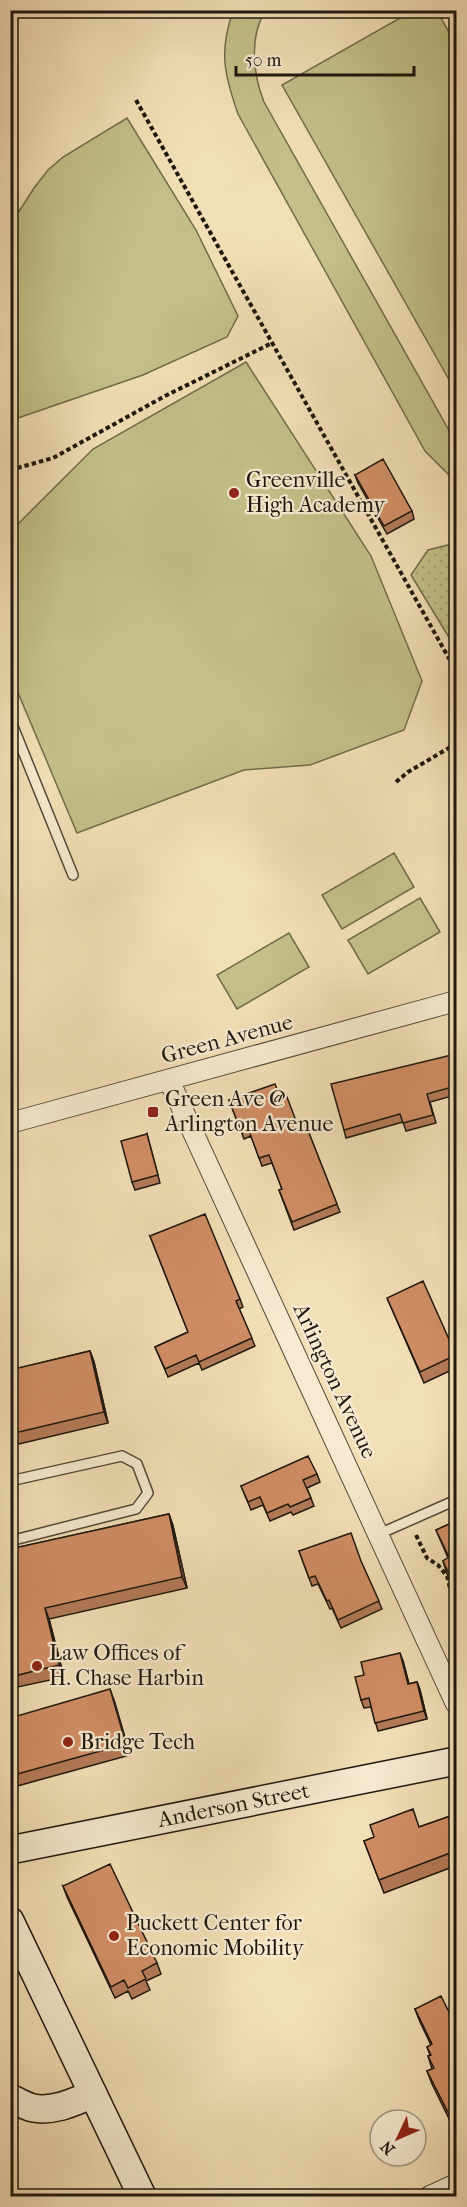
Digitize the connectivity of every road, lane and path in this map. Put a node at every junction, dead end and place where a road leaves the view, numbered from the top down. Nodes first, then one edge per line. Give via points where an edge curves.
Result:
1 (136, 100) dead end
2 (272, 343) junction
3 (10, 470) edge
4 (456, 671) edge
5 (10, 719) edge
6 (456, 739) edge
7 (396, 782) dead end
8 (73, 875) dead end
9 (456, 1001) edge
10 (169, 1080) junction
11 (10, 1123) edge
12 (10, 1481) edge
13 (456, 1500) edge
14 (379, 1534) junction
15 (415, 1535) dead end
16 (10, 1541) edge
17 (456, 1604) edge
18 (456, 1704) edge
19 (456, 1761) edge
20 (10, 1850) edge
21 (10, 1921) edge
22 (93, 2094) junction
23 (10, 2098) edge
24 (456, 2184) edge
25 (142, 2196) edge
26 (430, 2196) edge

1 - 2 path
2 - 3 path via 53,458
2 - 4 path
5 - 8 lane
6 - 7 path via 454,745
9 - 10 street, Green Avenue
10 - 11 street, Green Avenue
10 - 14 street, Arlington Avenue
12 - 16 lane via 122,1456 137,1464 148,1493 136,1509
13 - 14 lane
14 - 18 street, Arlington Avenue
15 - 17 path via 428,1558 447,1576
19 - 20 main road, Anderson Street
21 - 22 main road
22 - 23 main road via 51,2108 33,2108
22 - 25 main road
24 - 26 street

